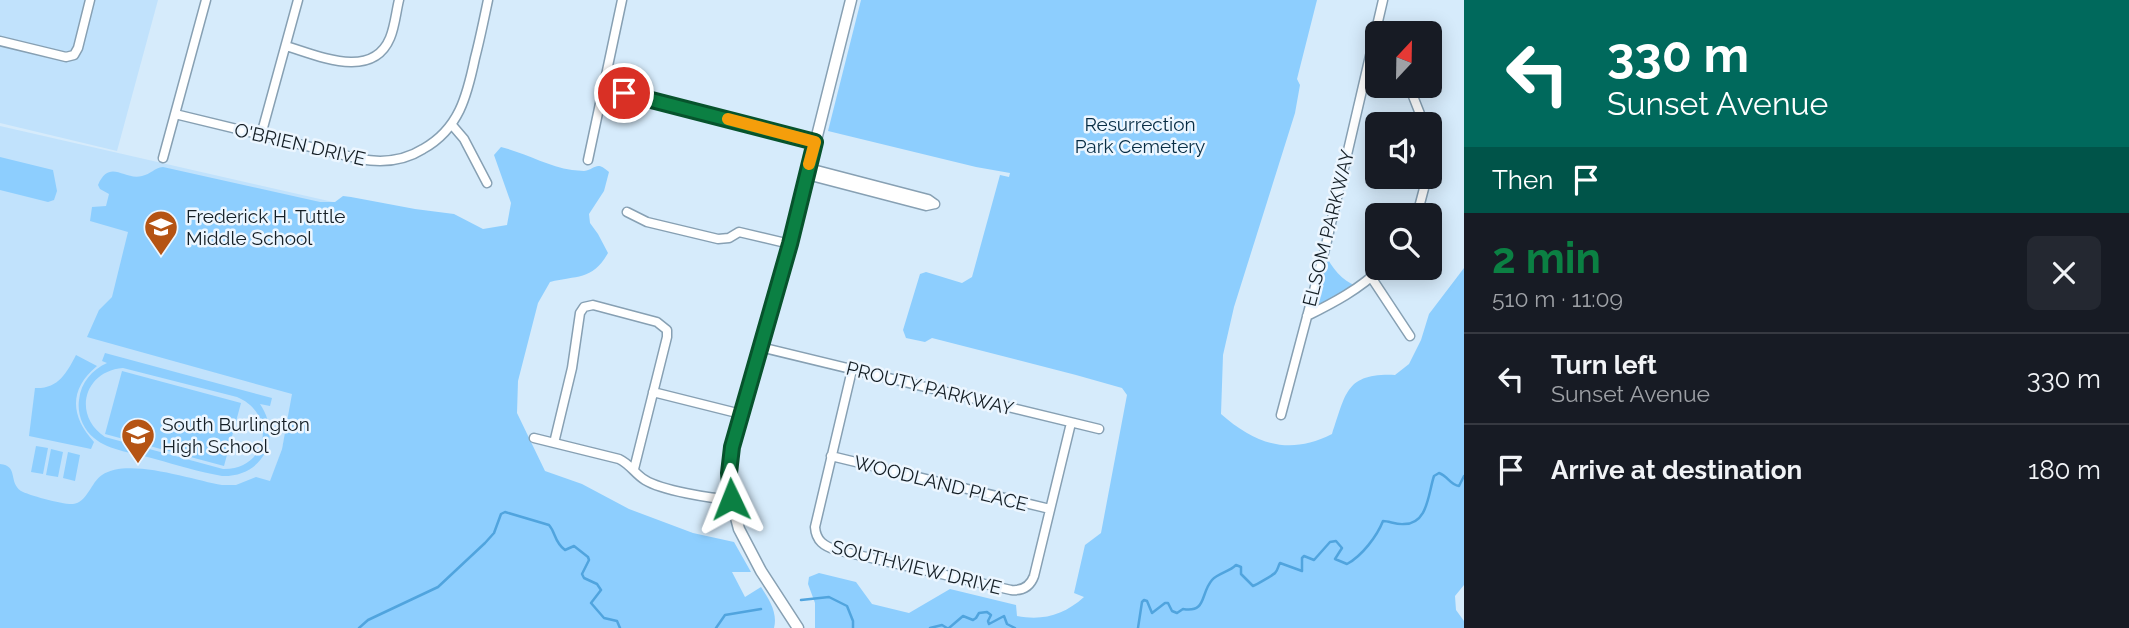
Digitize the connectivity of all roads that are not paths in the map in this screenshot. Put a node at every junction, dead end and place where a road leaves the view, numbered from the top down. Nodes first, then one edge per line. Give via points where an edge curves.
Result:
1 (90, 0) edge
2 (206, 0) edge
3 (298, 0) edge
4 (399, 0) edge
5 (488, 0) edge
6 (622, 0) edge
7 (851, 0) edge
8 (1383, 0) edge
9 (1379, 21) edge
10 (0, 41) edge
11 (286, 46) junction
12 (1365, 81) edge
13 (604, 88) junction
14 (175, 114) junction
15 (452, 125) junction
16 (261, 135) junction
17 (815, 142) junction
18 (163, 158) dead end
19 (588, 160) dead end
20 (808, 172) junction
21 (487, 183) dead end
22 (627, 212) dead end
23 (790, 244) junction
24 (1368, 280) edge
25 (1372, 280) edge
26 (1307, 316) junction
27 (1410, 337) dead end
28 (760, 347) junction
29 (852, 370) junction
30 (653, 392) junction
31 (741, 414) junction
32 (1281, 415) dead end
33 (1071, 423) junction
34 (1099, 429) dead end
35 (534, 438) dead end
36 (554, 443) junction
37 (831, 456) junction
38 (634, 469) junction
39 (731, 499) junction
40 (1050, 509) junction
41 (798, 628) edge

1 - 10 street via 78,48 70,57
2 - 14 street
3 - 11 street
4 - 11 street via 389,39 369,60 340,61
5 - 15 street, O'BRIEN DRIVE via 468,89
6 - 13 street
7 - 17 main road
8 - 9 street, ELSOM PARKWAY
11 - 16 street
12 - 26 street, ELSOM PARKWAY
13 - 17 street
13 - 19 street
14 - 16 street, O'BRIEN DRIVE
14 - 18 street
15 - 16 street, O'BRIEN DRIVE via 420,152 385,161
15 - 21 street
17 - 20 main road
20 - 20 street via 926,206 935,204 928,199
20 - 23 main road
22 - 23 street via 647,222 718,239 739,232
23 - 28 main road
24 - 26 street
25 - 27 street
26 - 32 street, ELSOM PARKWAY
28 - 29 street, PROUTY PARKWAY
28 - 31 main road
29 - 33 street, PROUTY PARKWAY
29 - 37 street, SOUTHVIEW DRIVE
30 - 31 street
30 - 36 street via 667,337 664,327 587,305 580,313
30 - 38 street
31 - 39 main road via 731,456
33 - 34 street, PROUTY PARKWAY
33 - 40 street
35 - 36 street
36 - 38 street via 616,458
37 - 40 street, WOODLAND PLACE
37 - 40 street, SOUTHVIEW DRIVE via 815,527 822,544 836,550 1011,590 1025,588 1034,576
38 - 39 street via 652,484
39 - 41 main road via 743,538

